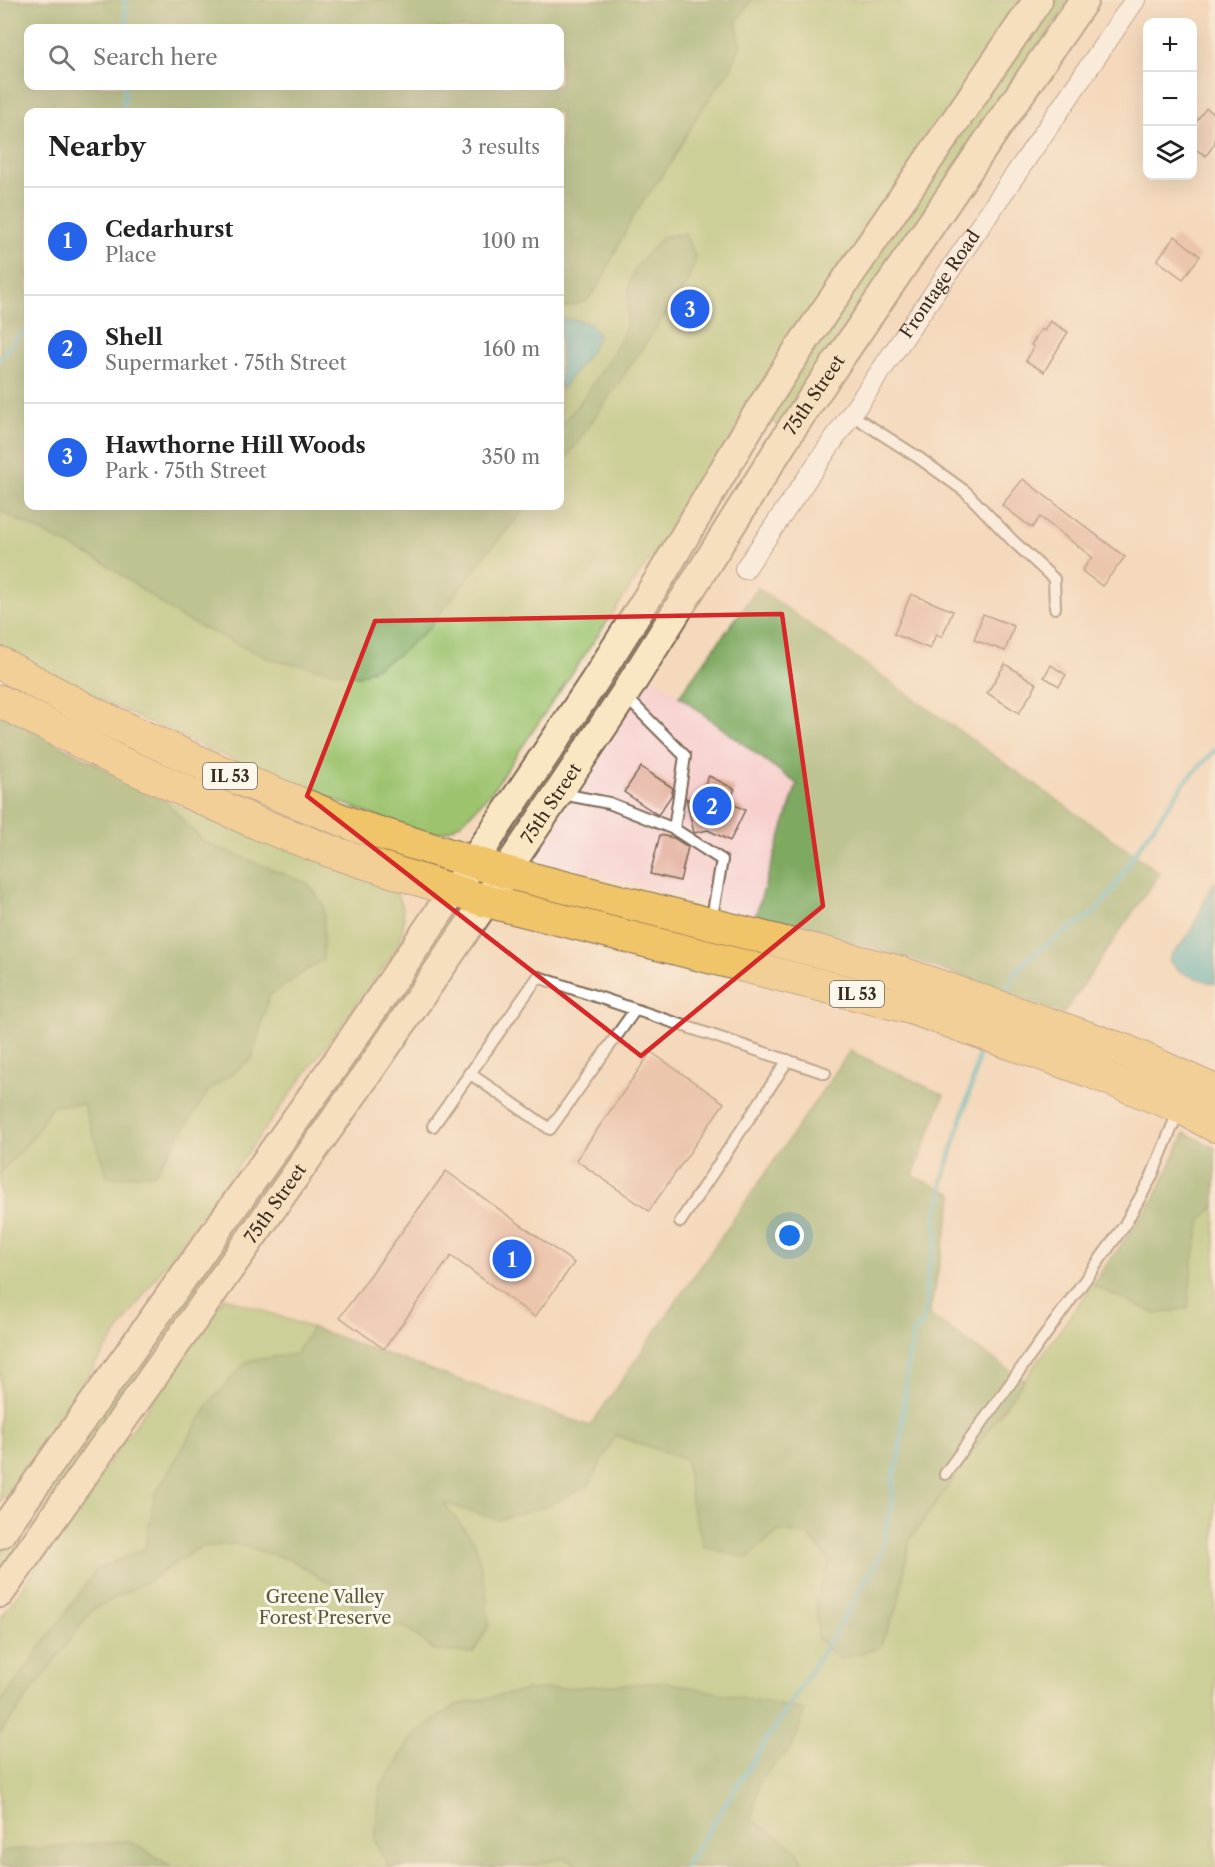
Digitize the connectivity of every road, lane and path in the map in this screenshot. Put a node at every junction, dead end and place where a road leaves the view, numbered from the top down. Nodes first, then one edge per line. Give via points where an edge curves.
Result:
1 (1038, 0) edge
2 (1084, 0) edge
3 (1135, 0) edge
4 (852, 414) junction
5 (745, 568) dead end
6 (1055, 608) dead end
7 (0, 663) edge
8 (624, 695) junction
9 (0, 701) edge
10 (558, 794) junction
11 (674, 829) junction
12 (472, 862) junction
13 (505, 873) junction
14 (453, 892) junction
15 (486, 901) junction
16 (711, 925) junction
17 (635, 1010) junction
18 (788, 1060) junction
19 (469, 1072) junction
20 (825, 1072) dead end
21 (1215, 1091) edge
22 (1180, 1107) junction
23 (433, 1126) dead end
24 (1215, 1126) edge
25 (680, 1222) dead end
26 (945, 1474) dead end
27 (0, 1534) edge
28 (0, 1593) edge

1 - 12 main road, 75th Street via 790,362 594,682
2 - 8 main road, 75th Street via 792,428
3 - 4 street, Frontage Road
4 - 5 street, Frontage Road
4 - 6 lane via 966,492 1054,579
7 - 12 main road, IL 53 via 93,713 217,770 357,826
8 - 10 main road, 75th Street
8 - 11 lane via 685,756
9 - 14 main road, IL 53 via 120,762 248,819
10 - 11 lane via 609,803
10 - 13 main road, 75th Street
11 - 16 lane via 722,860
12 - 13 main road, IL 53
12 - 14 main road, 75th Street
13 - 15 main road, 75th Street
13 - 16 main road, IL 53
14 - 15 main road, IL 53
14 - 27 main road, 75th Street
15 - 22 main road, IL 53 via 911,1008
15 - 28 main road, 75th Street
16 - 21 main road, IL 53 via 896,971 1124,1050
17 - 18 lane
17 - 19 lane via 538,977
17 - 19 lane via 550,1129
18 - 20 lane
18 - 25 lane
19 - 23 lane
22 - 24 main road, IL 53
22 - 26 lane via 1151,1178 1124,1226

